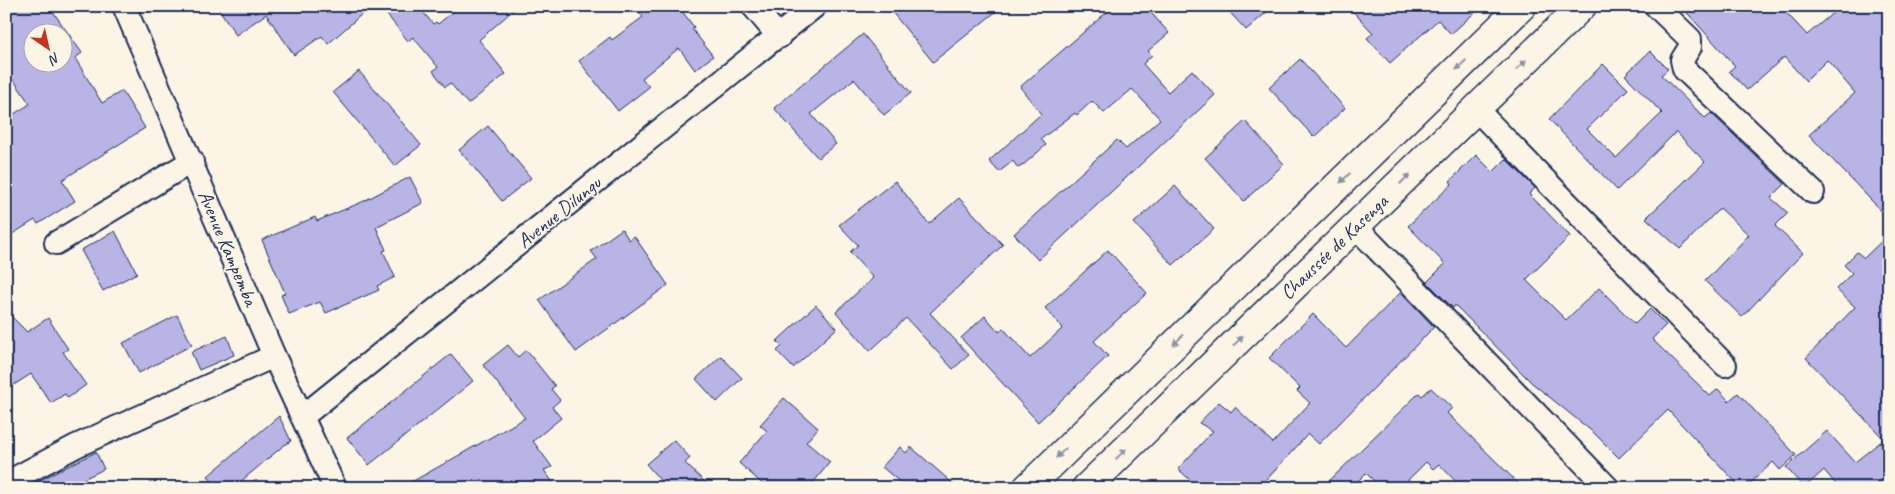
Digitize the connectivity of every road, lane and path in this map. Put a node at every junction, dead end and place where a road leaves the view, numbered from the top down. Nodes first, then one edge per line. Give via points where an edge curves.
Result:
1 (124, 6) edge
2 (753, 6) edge
3 (815, 6) edge
4 (1522, 6) edge
5 (1582, 6) edge
6 (1656, 6) edge
7 (779, 37) junction
8 (1476, 109) junction
9 (192, 161) junction
10 (1813, 192) dead end
11 (1356, 226) junction
12 (56, 243) dead end
13 (274, 356) junction
14 (1725, 365) dead end
15 (302, 417) junction
16 (6, 483) edge
17 (1040, 483) edge
18 (335, 488) edge
19 (1086, 488) edge
20 (1608, 488) edge

1 - 9 street, Avenue Kampemba
2 - 7 street
3 - 7 street, Avenue Dilungu
4 -> 17 main road
8 -> 5 main road, Chaussée de Kasenga
6 - 10 street via 1690,39 1690,47 1682,60 1684,70
7 - 15 street, Avenue Dilungu
11 -> 8 main road, Chaussée de Kasenga
8 - 14 street
9 - 12 street
9 - 13 street, Avenue Kampemba
19 -> 11 main road, Chaussée de Kasenga
11 - 20 street
13 - 15 street, Avenue Kampemba
13 - 16 street via 76,446
15 - 18 street, Avenue Kampemba

